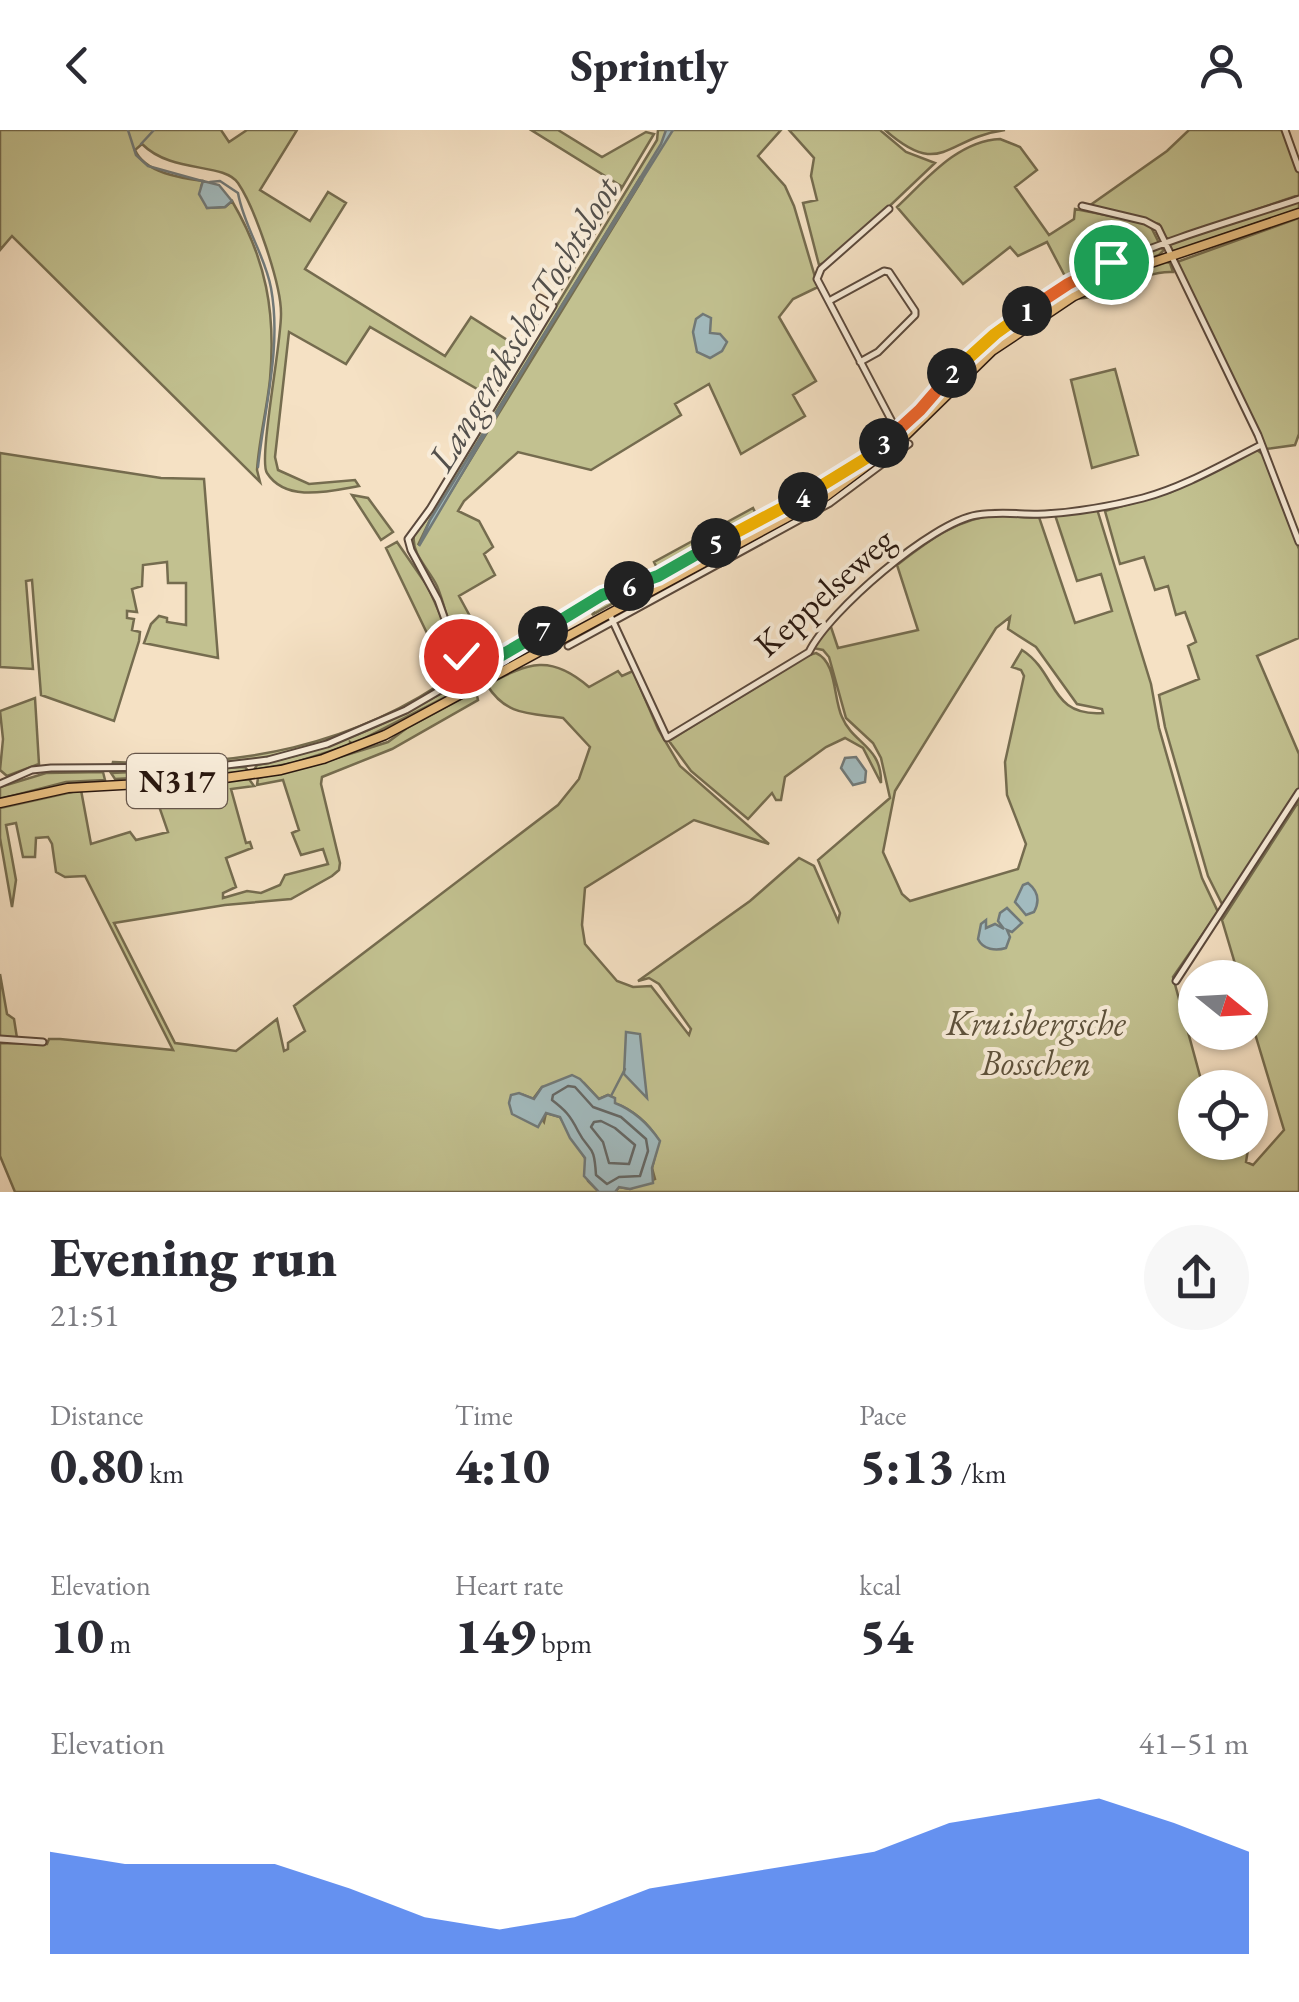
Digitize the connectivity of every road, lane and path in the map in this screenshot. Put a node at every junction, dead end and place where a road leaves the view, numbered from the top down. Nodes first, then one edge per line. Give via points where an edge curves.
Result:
1 (1285, 130) edge
2 (1299, 169) edge
3 (1299, 199) edge
4 (1082, 206) dead end
5 (889, 209) dead end
6 (1299, 213) edge
7 (1164, 244) junction
8 (1170, 256) junction
9 (540, 298) dead end
10 (829, 301) junction
11 (860, 362) junction
12 (959, 366) junction
13 (967, 375) junction
14 (903, 438) junction
15 (1261, 445) junction
16 (1299, 542) edge
17 (611, 617) junction
18 (547, 629) junction
19 (556, 642) junction
20 (568, 646) dead end
21 (473, 672) junction
22 (479, 684) junction
23 (250, 763) junction
24 (108, 770) junction
25 (252, 775) junction
26 (110, 783) junction
27 (0, 784) edge
28 (1299, 792) edge
29 (0, 803) edge
30 (1176, 981) dead end
31 (0, 1039) edge
32 (43, 1042) dead end

1 - 2 street
3 - 7 street, Keppelseweg
4 - 7 street via 1155,224
5 - 10 street via 818,274
6 - 8 main road, N317
7 - 8 street
7 - 12 street, Keppelseweg via 1068,284
8 - 13 main road, Keppelseweg / N317 via 1086,289 1006,340
8 - 15 street
9 - 21 street via 553,306 408,538
10 - 11 street
10 - 11 street via 884,271 915,310 878,352
11 - 14 street
12 - 13 street
12 - 14 street, Keppelseweg
13 - 14 main road, Keppelseweg / N317
14 - 17 main road, Keppelseweg / N317 via 848,486
14 - 18 street, Keppelseweg via 658,576 602,595
15 - 16 street
15 - 17 street, Keppelseweg via 1144,498 1045,514 972,515 891,565 832,619 809,652 667,738
17 - 19 main road, Keppelseweg / N317
17 - 20 street, Keppelseweg
18 - 19 street
18 - 21 street, Keppelseweg
19 - 22 main road, Keppelseweg / N317
21 - 22 street
21 - 23 street, Keppelseweg via 361,731
22 - 25 main road, Keppelseweg / N317 via 353,748
23 - 24 street, Keppelseweg
23 - 25 street
24 - 26 street
24 - 27 street, Keppelseweg via 32,770
25 - 26 main road, Keppelseweg / N317
26 - 29 main road, Keppelseweg / N317
28 - 30 street
31 - 32 street

